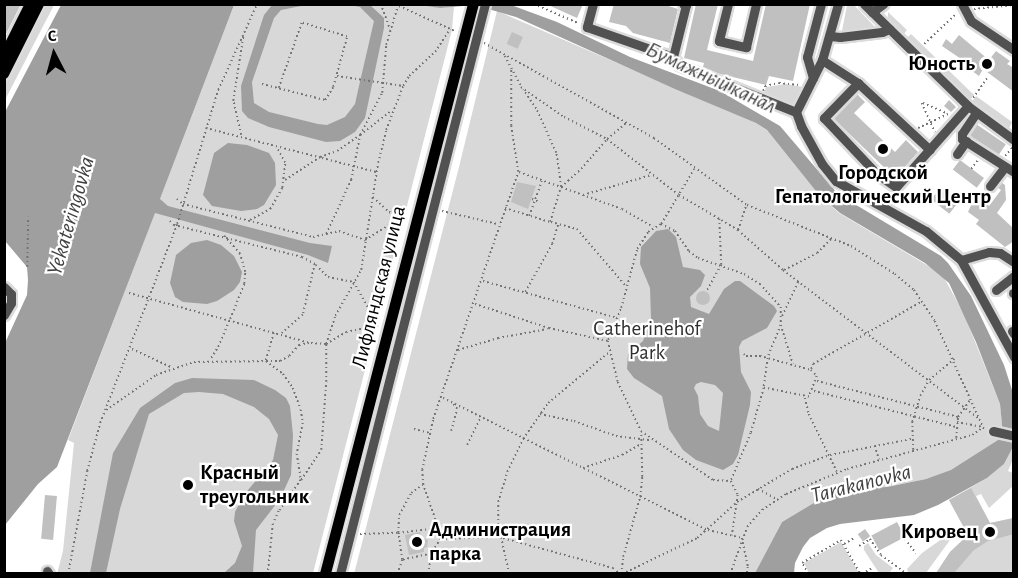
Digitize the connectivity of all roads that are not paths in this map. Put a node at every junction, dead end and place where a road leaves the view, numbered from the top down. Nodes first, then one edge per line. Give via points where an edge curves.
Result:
1 (30, 4) edge
2 (39, 4) edge
3 (593, 4) edge
4 (683, 4) edge
5 (728, 4) edge
6 (756, 4) edge
7 (821, 4) edge
8 (838, 4) edge
9 (864, 4) edge
10 (883, 4) edge
11 (965, 7) edge
12 (478, 9) edge
13 (872, 12) junction
14 (889, 29) junction
15 (830, 36) junction
16 (1014, 50) edge
17 (4, 56) edge
18 (673, 57) junction
19 (822, 60) junction
20 (4, 74) edge
21 (813, 78) junction
22 (858, 83) junction
23 (969, 104) junction
24 (796, 112) junction
25 (976, 113) junction
26 (1014, 126) edge
27 (1011, 138) edge
28 (966, 141) junction
29 (930, 150) junction
30 (957, 154) dead end
31 (1006, 168) edge
32 (990, 186) dead end
33 (961, 260) junction
34 (1014, 262) edge
35 (1014, 276) edge
36 (4, 287) edge
37 (996, 290) dead end
38 (4, 315) edge
39 (1011, 333) edge
40 (1014, 357) edge
41 (993, 431) road end
42 (1014, 436) edge
43 (325, 573) edge
44 (340, 573) edge

1 - 17 main road
2 - 20 main road
3 - 18 street via 587,27
4 - 18 street via 686,5
5 - 6 street via 719,41 746,47
7 - 21 street via 807,57
8 - 15 street
9 - 13 street
10 - 13 street
11 - 16 street via 971,21
12 - 43 main road, Лифляндская улица
12 - 44 street, Лифляндская улица
13 - 14 street
14 - 15 street
14 - 23 street
15 - 19 street
18 - 24 street via 679,64
19 - 21 street
19 - 22 street
21 - 24 street
22 - 29 street
22 - 29 street via 824,118 876,173 896,187
23 - 25 street
23 - 29 street
24 - 33 street via 822,165 836,181 942,237
25 - 27 street
25 - 28 street via 962,134
26 - 27 street
28 - 30 street
28 - 31 street
31 - 32 street
33 - 34 street via 989,252 1000,253
33 - 39 street
35 - 37 street
36 - 38 street via 11,294
39 - 40 street
41 - 42 street

